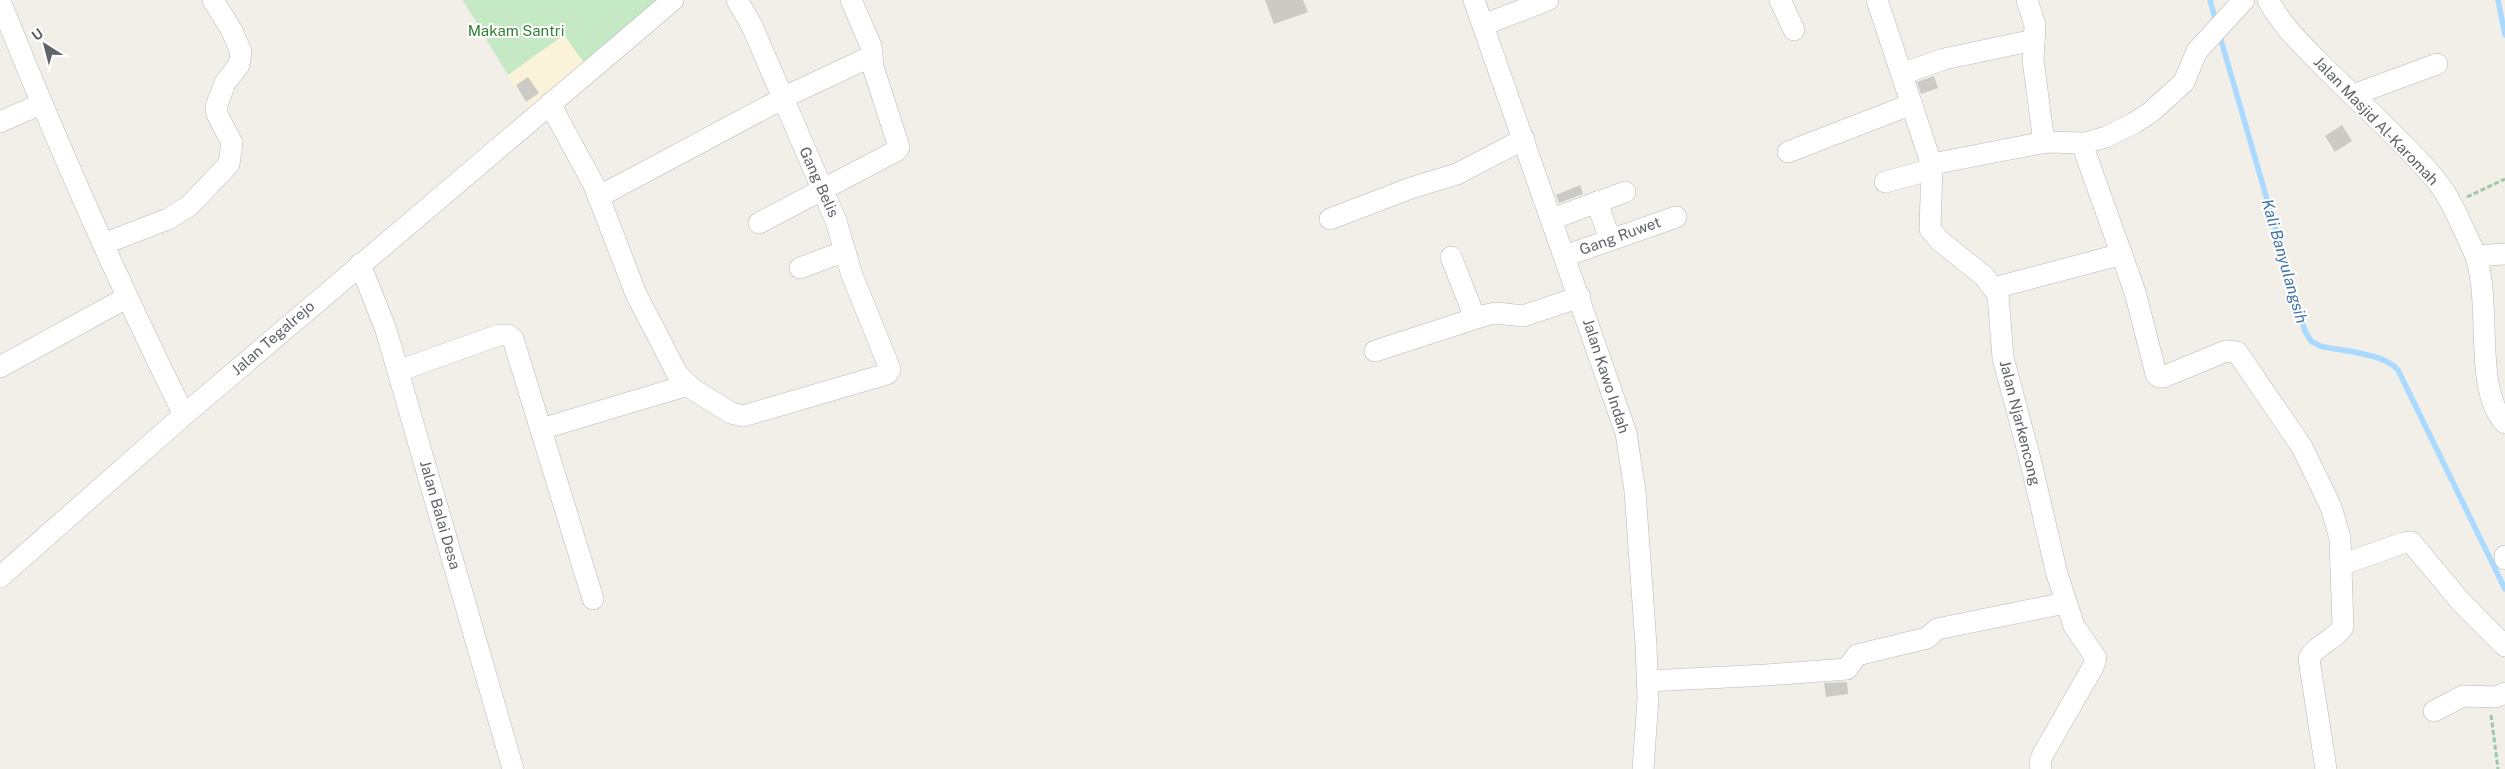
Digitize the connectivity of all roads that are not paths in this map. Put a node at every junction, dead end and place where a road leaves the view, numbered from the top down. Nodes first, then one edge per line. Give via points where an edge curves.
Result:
1 (213, 0) edge
2 (674, 0) edge
3 (737, 0) edge
4 (851, 0) edge
5 (1474, 0) edge
6 (1548, 0) edge
7 (1780, 0) edge
8 (1877, 0) edge
9 (2027, 0) edge
10 (2268, 0) edge
11 (0, 1) edge
12 (1522, 5) edge
13 (2238, 6) edge
14 (1484, 26) junction
15 (1794, 30) dead end
16 (2034, 40) junction
17 (872, 56) junction
18 (2437, 64) dead end
19 (1902, 74) junction
20 (2352, 95) junction
21 (782, 99) junction
22 (42, 104) junction
23 (550, 104) junction
24 (1912, 104) junction
25 (0, 122) edge
26 (1524, 139) junction
27 (2044, 143) junction
28 (2082, 144) junction
29 (1788, 152) dead end
30 (1932, 166) junction
31 (1884, 182) dead end
32 (822, 189) junction
33 (1625, 192) dead end
34 (598, 197) junction
35 (1596, 202) junction
36 (1676, 217) dead end
37 (1330, 219) dead end
38 (1552, 219) junction
39 (759, 223) dead end
40 (1610, 240) junction
41 (103, 244) junction
42 (845, 251) junction
43 (2122, 254) junction
44 (2505, 254) edge
45 (1565, 256) junction
46 (2476, 256) junction
47 (1451, 257) dead end
48 (360, 264) junction
49 (800, 268) dead end
50 (1994, 288) junction
51 (1580, 297) junction
52 (126, 298) junction
53 (1475, 318) junction
54 (1375, 351) dead end
55 (0, 367) edge
56 (398, 371) junction
57 (688, 385) junction
58 (184, 415) junction
59 (2505, 423) edge
60 (541, 429) junction
61 (2342, 565) junction
62 (0, 577) edge
63 (593, 599) dead end
64 (2065, 603) junction
65 (2505, 646) edge
66 (1648, 680) junction
67 (2497, 695) edge
68 (2434, 711) dead end
69 (513, 769) edge
70 (1643, 769) edge
71 (2041, 769) edge
72 (2326, 769) edge

1 - 41 street via 241,52 239,65 225,83 216,106 232,143 229,164 200,196 168,219
2 - 23 street, Jalan Tegalrejo
3 - 21 street, Gang Belis via 752,26
4 - 17 street via 871,46
5 - 14 street, Jalan Kawo Indah
6 - 12 street
7 - 15 street
8 - 19 street
9 - 16 street via 2035,25
10 - 20 street, Jalan Masjid Al-Karomah via 2288,30
11 - 22 street
12 - 14 street
13 - 28 street via 2201,47 2185,80 2151,112 2112,134
14 - 26 street, Jalan Kawo Indah
16 - 19 street via 1944,59
16 - 27 street via 2033,60
17 - 21 street
17 - 32 street via 899,147
18 - 20 street
19 - 24 street
20 - 46 street, Jalan Masjid Al-Karomah via 2426,168 2451,204
21 - 32 street, Gang Belis
21 - 34 street
22 - 25 street
22 - 41 street
23 - 34 street
23 - 48 street, Jalan Tegalrejo
24 - 29 street
24 - 30 street
26 - 37 street via 1450,177 1411,188
26 - 38 street, Jalan Kawo Indah
27 - 28 street
27 - 30 street
28 - 43 street
30 - 31 street
30 - 50 street via 1930,229
32 - 39 street
32 - 42 street, Gang Belis
33 - 35 street
34 - 57 street via 636,294 676,372
35 - 38 street
35 - 40 street
36 - 40 street, Gang Ruwet
38 - 45 street, Jalan Kawo Indah
40 - 45 street, Gang Ruwet
41 - 52 street
42 - 49 street
42 - 57 street, Gang Belis via 890,368 887,374 743,416 731,413
43 - 50 street
43 - 61 street via 2156,374 2163,377 2230,350 2240,354 2312,466 2339,533
44 - 46 street
45 - 51 street, Jalan Kawo Indah
46 - 59 street, Jalan Masjid Al-Karomah via 2481,274 2491,399
47 - 53 street
48 - 56 street, Jalan Balai Desa via 380,312
48 - 58 street, Jalan Tegalrejo
50 - 64 street, Jalan Njarkencong via 1999,300 2008,384
51 - 53 street via 1523,316 1492,313
51 - 66 street, Jalan Kawo Indah via 1621,418 1633,470
52 - 55 street
52 - 58 street
53 - 54 street
56 - 60 street via 496,336 508,335 516,344
56 - 69 street, Jalan Balai Desa
57 - 60 street
58 - 62 street, Jalan Tegalrejo
60 - 63 street
61 - 65 street via 2403,543 2412,543
61 - 72 street via 2343,627 2309,659
64 - 66 street via 1937,629 1927,638 1859,655 1847,669
64 - 71 street, Jalan Njarkencong via 2074,626 2096,661 2043,754
66 - 70 street, Jalan Kawo Indah
67 - 68 street via 2463,696

